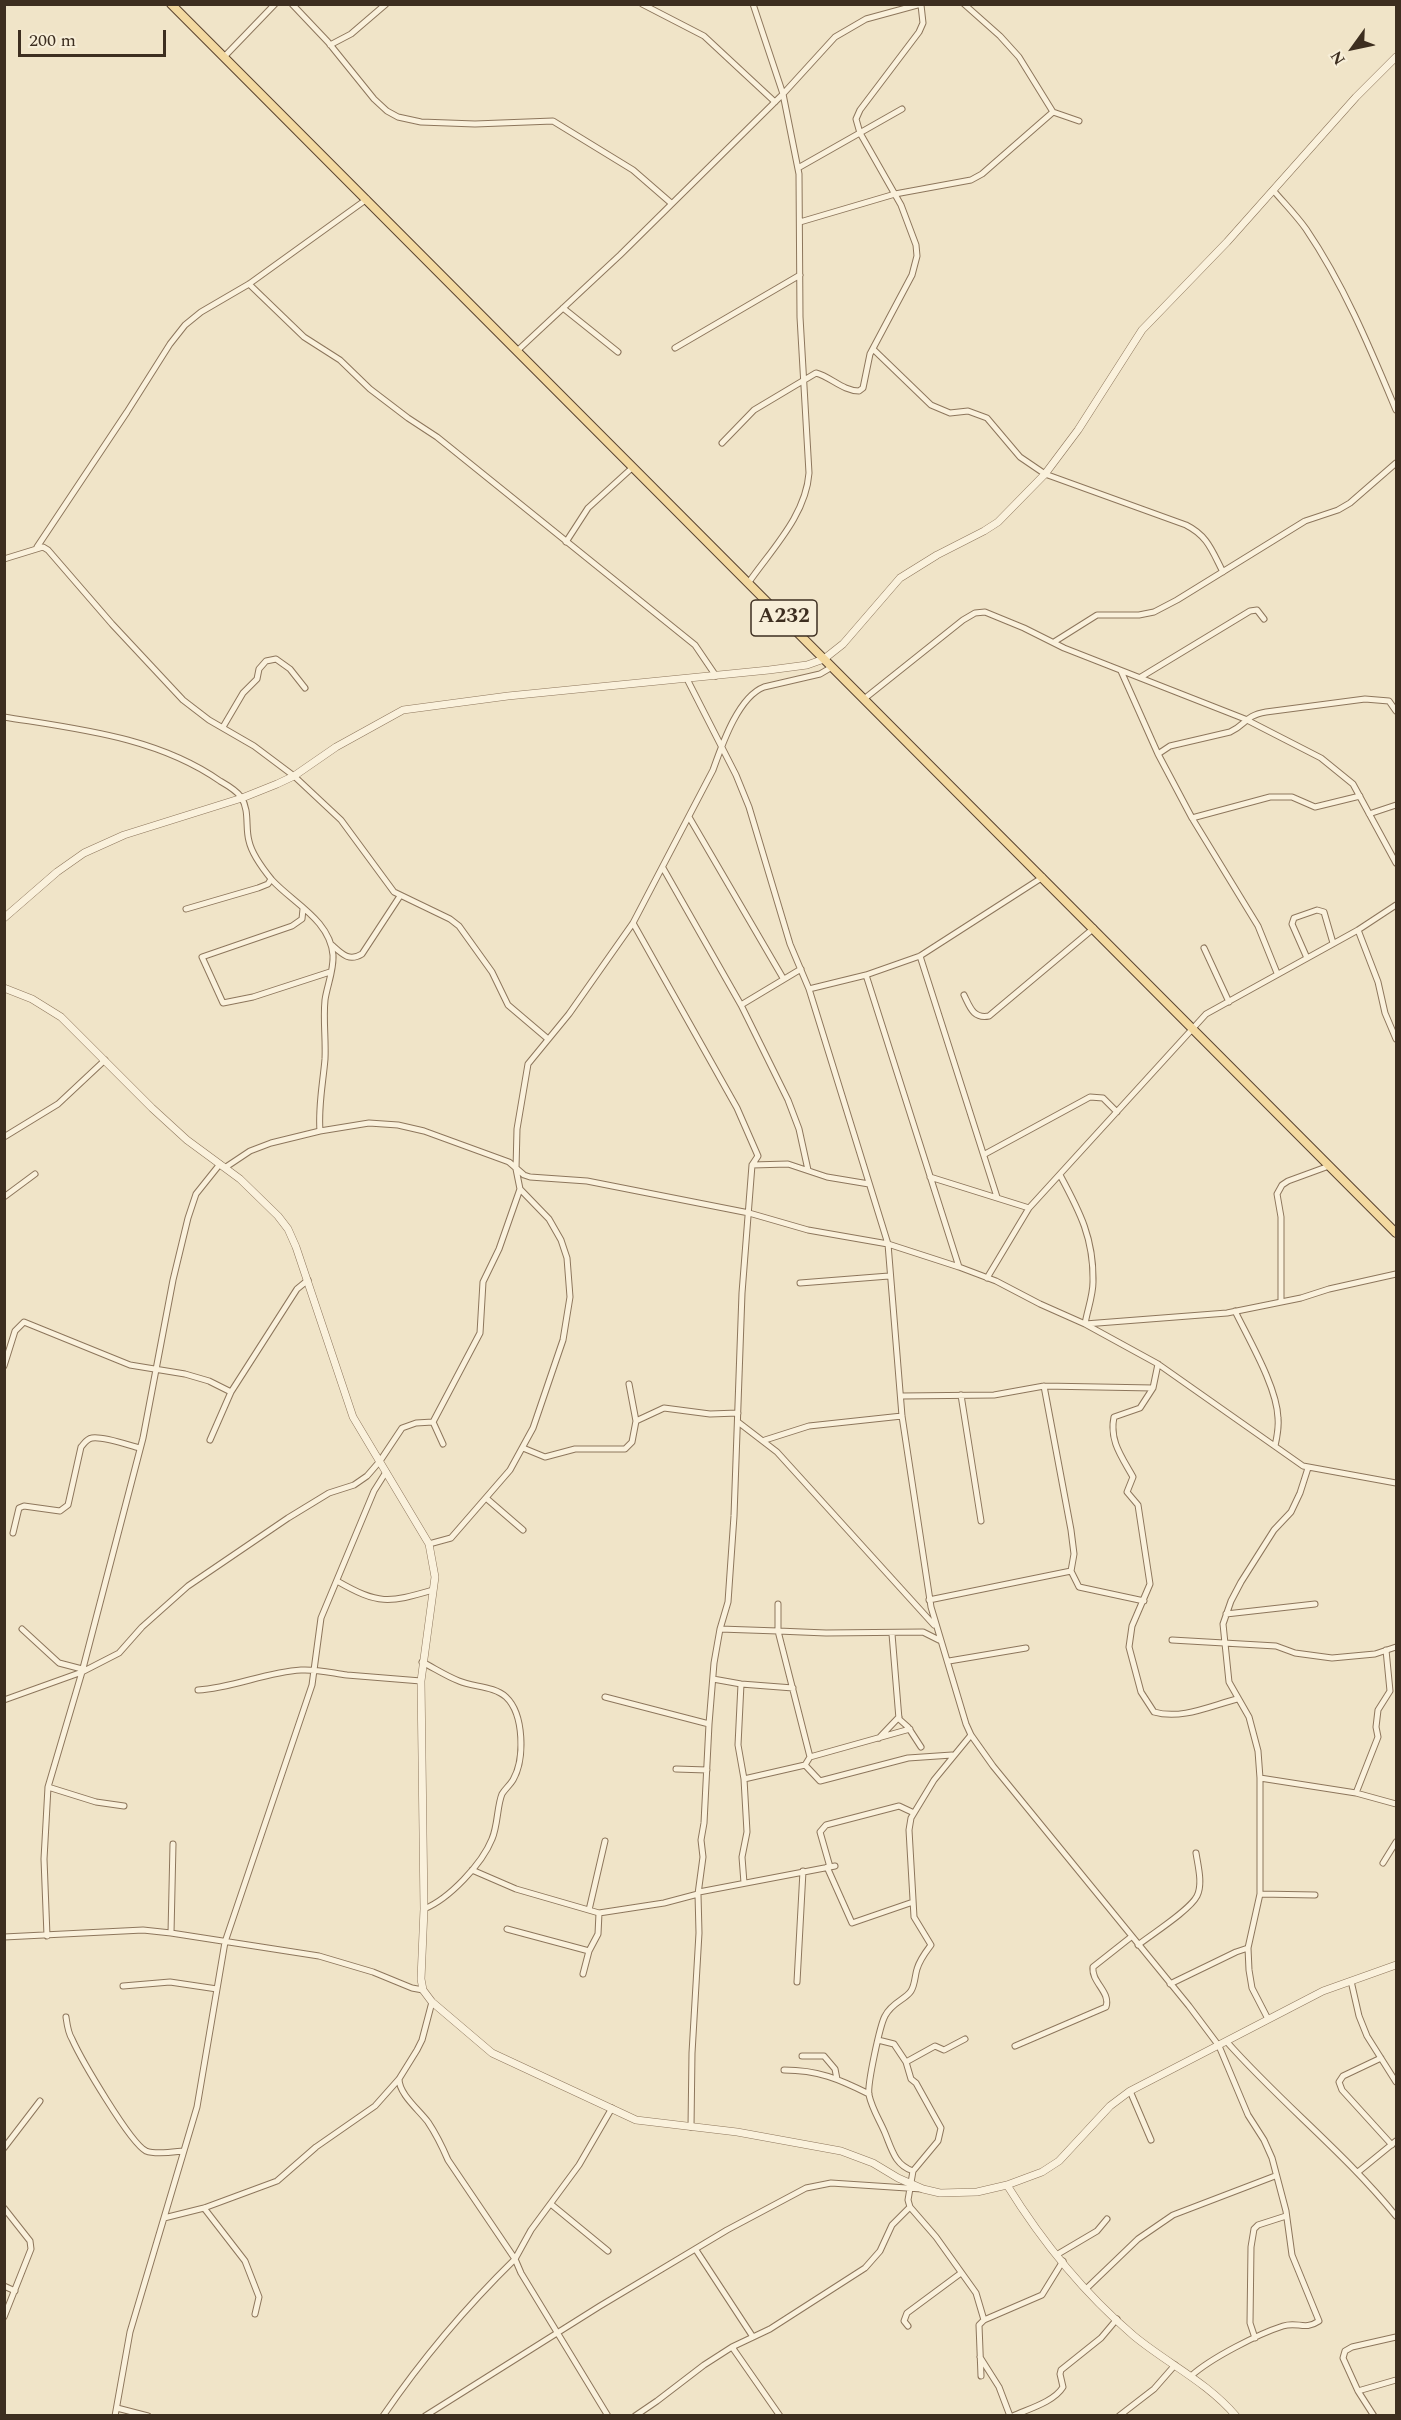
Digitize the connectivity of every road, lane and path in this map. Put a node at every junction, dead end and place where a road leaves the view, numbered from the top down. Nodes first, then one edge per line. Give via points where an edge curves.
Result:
1 (171, 4) edge
2 (275, 4) edge
3 (292, 4) edge
4 (386, 4) edge
5 (642, 4) edge
6 (753, 4) edge
7 (921, 4) edge
8 (964, 4) edge
9 (330, 45) junction
10 (224, 57) junction
11 (1396, 57) edge
12 (783, 94) junction
13 (775, 102) junction
14 (902, 109) dead end
15 (1053, 112) junction
16 (1079, 121) dead end
17 (860, 133) junction
18 (798, 168) junction
19 (1273, 190) junction
20 (895, 194) junction
21 (367, 199) junction
22 (671, 203) junction
23 (800, 222) junction
24 (800, 275) junction
25 (249, 284) junction
26 (563, 308) junction
27 (675, 348) dead end
28 (873, 349) junction
29 (516, 351) junction
30 (618, 352) dead end
31 (804, 379) junction
32 (1396, 410) edge
33 (722, 443) dead end
34 (1396, 463) edge
35 (633, 467) junction
36 (1045, 474) junction
37 (566, 542) junction
38 (37, 548) junction
39 (4, 559) edge
40 (1223, 572) junction
41 (749, 582) junction
42 (1264, 619) dead end
43 (1054, 642) junction
44 (824, 659) junction
45 (832, 666) junction
46 (1121, 671) junction
47 (716, 676) junction
48 (1141, 677) junction
49 (687, 679) junction
50 (305, 688) dead end
51 (864, 699) junction
52 (1396, 711) edge
53 (4, 717) edge
54 (1245, 719) junction
55 (223, 727) junction
56 (721, 746) junction
57 (1158, 754) junction
58 (294, 776) junction
59 (1360, 796) junction
60 (242, 798) junction
61 (1396, 805) edge
62 (1369, 814) junction
63 (689, 817) junction
64 (1192, 818) junction
65 (1396, 863) edge
66 (663, 868) junction
67 (1043, 877) junction
68 (271, 879) junction
69 (400, 896) junction
70 (1396, 904) edge
71 (186, 909) dead end
72 (303, 909) junction
73 (4, 918) edge
74 (633, 923) junction
75 (1094, 928) junction
76 (1358, 930) junction
77 (1333, 943) junction
78 (330, 944) junction
79 (1204, 948) dead end
80 (920, 956) junction
81 (1307, 958) junction
82 (801, 969) junction
83 (330, 972) junction
84 (1277, 973) junction
85 (866, 975) junction
86 (783, 978) junction
87 (4, 988) edge
88 (809, 989) junction
89 (964, 995) dead end
90 (1229, 1002) junction
91 (741, 1005) junction
92 (1192, 1029) junction
93 (548, 1039) junction
94 (1396, 1039) edge
95 (105, 1060) junction
96 (1117, 1112) junction
97 (320, 1131) junction
98 (4, 1137) edge
99 (985, 1154) junction
100 (752, 1165) junction
101 (223, 1166) junction
102 (1329, 1166) junction
103 (516, 1169) junction
104 (808, 1170) junction
105 (35, 1174) dead end
106 (1060, 1174) junction
107 (930, 1177) junction
108 (869, 1184) junction
109 (520, 1190) junction
110 (4, 1197) edge
111 (997, 1197) junction
112 (1029, 1208) junction
113 (749, 1213) junction
114 (1396, 1233) edge
115 (888, 1244) junction
116 (959, 1267) junction
117 (1396, 1274) edge
118 (889, 1276) junction
119 (987, 1278) junction
120 (308, 1280) junction
121 (800, 1283) dead end
122 (1281, 1301) junction
123 (1235, 1311) junction
124 (1085, 1324) junction
125 (1158, 1364) junction
126 (4, 1366) edge
127 (156, 1371) junction
128 (629, 1384) dead end
129 (1044, 1386) junction
130 (1154, 1388) junction
131 (231, 1392) junction
132 (961, 1395) junction
133 (902, 1396) junction
134 (738, 1413) junction
135 (902, 1416) junction
136 (636, 1421) junction
137 (433, 1422) junction
138 (738, 1422) junction
139 (210, 1440) dead end
140 (765, 1440) junction
141 (443, 1444) dead end
142 (1275, 1446) junction
143 (140, 1448) junction
144 (523, 1448) junction
145 (380, 1461) junction
146 (1308, 1468) junction
147 (386, 1472) junction
148 (1396, 1483) edge
149 (486, 1498) junction
150 (981, 1521) dead end
151 (523, 1530) dead end
152 (13, 1533) dead end
153 (429, 1544) junction
154 (1071, 1571) junction
155 (338, 1581) junction
156 (433, 1590) junction
157 (929, 1600) junction
158 (1144, 1601) junction
159 (778, 1604) dead end
160 (1315, 1604) dead end
161 (1226, 1614) junction
162 (935, 1626) junction
163 (22, 1629) dead end
164 (720, 1629) junction
165 (778, 1630) junction
166 (892, 1634) junction
167 (939, 1640) junction
168 (1172, 1640) dead end
169 (1224, 1642) junction
170 (1396, 1647) edge
171 (1026, 1648) dead end
172 (1386, 1650) junction
173 (949, 1661) junction
174 (422, 1662) junction
175 (314, 1669) junction
176 (82, 1670) junction
177 (713, 1679) junction
178 (421, 1681) junction
179 (741, 1684) junction
180 (793, 1688) junction
181 (198, 1690) dead end
182 (605, 1697) dead end
183 (4, 1700) edge
184 (1237, 1700) junction
185 (899, 1717) junction
186 (709, 1724) junction
187 (910, 1729) junction
188 (971, 1735) junction
189 (878, 1739) junction
190 (921, 1748) dead end
191 (952, 1755) junction
192 (810, 1757) junction
193 (805, 1765) junction
194 (676, 1769) dead end
195 (707, 1770) junction
196 (1260, 1778) junction
197 (744, 1779) junction
198 (48, 1787) junction
199 (1356, 1793) junction
200 (1396, 1804) edge
201 (124, 1806) dead end
202 (914, 1813) junction
203 (605, 1841) dead end
204 (1396, 1842) edge
205 (173, 1844) dead end
206 (1197, 1854) dead end
207 (1383, 1863) dead end
208 (831, 1867) junction
209 (472, 1870) junction
210 (803, 1871) junction
211 (744, 1883) junction
212 (699, 1893) junction
213 (1260, 1894) junction
214 (1315, 1895) dead end
215 (913, 1902) junction
216 (424, 1909) junction
217 (590, 1910) junction
218 (598, 1913) junction
219 (507, 1929) dead end
220 (171, 1933) junction
221 (47, 1936) junction
222 (4, 1937) edge
223 (1131, 1937) junction
224 (225, 1942) junction
225 (1138, 1945) junction
226 (1248, 1948) junction
227 (589, 1951) junction
228 (1396, 1965) edge
229 (583, 1974) dead end
230 (1352, 1981) junction
231 (796, 1982) dead end
232 (1170, 1984) junction
233 (123, 1986) dead end
234 (217, 1989) junction
235 (423, 1990) junction
236 (432, 2002) junction
237 (66, 2017) dead end
238 (1268, 2019) junction
239 (965, 2038) dead end
240 (878, 2040) junction
241 (1227, 2042) junction
242 (1015, 2046) dead end
243 (1219, 2046) junction
244 (802, 2056) dead end
245 (1381, 2058) junction
246 (906, 2062) junction
247 (784, 2070) dead end
248 (399, 2079) junction
249 (837, 2079) junction
250 (1396, 2082) edge
251 (1130, 2091) junction
252 (869, 2094) junction
253 (40, 2101) dead end
254 (612, 2108) junction
255 (691, 2127) junction
256 (1151, 2140) dead end
257 (1394, 2143) edge
258 (4, 2148) edge
259 (183, 2151) junction
260 (913, 2171) junction
261 (1358, 2172) junction
262 (1275, 2176) junction
263 (1007, 2185) junction
264 (909, 2186) junction
265 (552, 2205) junction
266 (910, 2207) junction
267 (4, 2208) edge
268 (204, 2208) junction
269 (1394, 2209) edge
270 (1286, 2216) junction
271 (1396, 2216) edge
272 (164, 2218) junction
273 (1107, 2219) dead end
274 (696, 2250) junction
275 (608, 2251) dead end
276 (1058, 2254) junction
277 (515, 2259) junction
278 (1063, 2261) junction
279 (961, 2273) junction
280 (4, 2286) edge
281 (1087, 2288) junction
282 (15, 2290) junction
283 (255, 2314) dead end
284 (4, 2317) edge
285 (1116, 2319) junction
286 (984, 2320) junction
287 (908, 2326) dead end
288 (557, 2333) junction
289 (753, 2337) junction
290 (1396, 2337) edge
291 (1255, 2338) junction
292 (732, 2347) junction
293 (980, 2357) junction
294 (1175, 2365) junction
295 (981, 2376) dead end
296 (1191, 2376) junction
297 (1396, 2380) edge
298 (1358, 2391) junction
299 (117, 2408) junction
300 (115, 2415) edge
301 (148, 2415) edge
302 (383, 2415) edge
303 (424, 2415) edge
304 (608, 2415) edge
305 (635, 2415) edge
306 (780, 2415) edge
307 (1012, 2415) edge
308 (1119, 2415) edge
309 (1236, 2415) edge
310 (1374, 2415) edge

1 - 10 main road, A232
2 - 10 street
3 - 9 street
4 - 9 street via 351,34
5 - 13 street via 704,36
6 - 12 street
7 - 12 street via 866,19 843,31
7 - 17 street via 923,23 919,32 860,110 856,119
8 - 15 street via 1019,57
9 - 22 street via 374,99 398,117 475,124 553,121 633,170
10 - 21 main road, A232
11 - 19 street
12 - 13 street
12 - 18 street
13 - 22 street
14 - 17 street
15 - 16 street
15 - 20 street via 971,180
17 - 18 street
17 - 20 street
18 - 23 street
19 - 32 street via 1331,268
19 - 36 street via 1142,330
20 - 23 street
20 - 28 street via 917,256 912,275
21 - 25 street
21 - 29 main road, A232
22 - 26 street
23 - 24 street
24 - 27 street
24 - 31 street
25 - 37 street via 304,337 340,360 370,390 437,437
25 - 38 street via 185,325
26 - 29 street
26 - 30 street
28 - 31 street via 859,391 816,373
28 - 36 street via 931,405 951,413 968,411 987,418 1020,458
29 - 35 main road, A232
31 - 33 street via 754,410
31 - 41 street via 808,487 796,514
34 - 40 street via 1350,503 1305,520
35 - 37 street via 588,508
35 - 41 main road, A232
36 - 40 street via 1198,531
36 - 44 street via 998,522 900,578 843,644
37 - 47 street via 695,645
38 - 39 street
38 - 55 street via 48,550 183,700
40 - 43 street via 1154,612 1097,615
41 - 44 main road, A232
42 - 48 street via 1257,610 1250,611
43 - 46 street
43 - 51 street via 985,612 975,613
44 - 45 main road, A232
44 - 47 street via 807,665
45 - 51 main road, A232
45 - 56 street via 820,674 755,690
46 - 48 street
46 - 57 street
47 - 49 street
48 - 54 street
49 - 56 street
49 - 58 street via 403,710 336,747
50 - 55 street via 276,659 266,661
51 - 67 main road, A232
52 - 54 street via 1389,700 1365,699 1253,714
53 - 60 street via 150,745 211,774
54 - 57 street via 1230,732 1170,746
54 - 59 street via 1333,766
55 - 58 street
56 - 63 street
56 - 82 street via 749,807
57 - 64 street
58 - 60 street
58 - 69 street via 341,820
59 - 62 street
59 - 64 street via 1315,807 1292,797 1270,797
60 - 68 street via 249,842
60 - 73 street via 124,835 84,853
61 - 62 street
62 - 65 street
63 - 66 street
63 - 86 street
64 - 84 street via 1258,926
66 - 74 street
66 - 91 street
67 - 75 main road, A232
67 - 80 street
68 - 71 street via 258,888
68 - 72 street
69 - 78 street via 362,954 346,957
69 - 93 street via 459,926 492,972 508,1005
70 - 76 street
72 - 78 street via 322,928
72 - 83 street via 302,919 292,926 202,957 223,1003
74 - 93 street
74 - 100 street via 751,1136 758,1156
75 - 89 street via 989,1016 974,1014
75 - 92 main road, A232
76 - 77 street
76 - 94 street
77 - 81 street
77 - 81 street via 1324,912 1317,910 1294,918 1292,924
78 - 83 street
79 - 90 street
80 - 85 street
80 - 99 street
81 - 84 street
82 - 86 street
82 - 88 street
83 - 97 street via 323,1016 325,1058
84 - 90 street
85 - 88 street
85 - 107 street
86 - 91 street
87 - 95 street via 61,1017
88 - 108 street
90 - 92 street via 1206,1014
91 - 104 street via 789,1100
92 - 96 street
92 - 102 main road, A232
93 - 103 street via 528,1064 517,1129
95 - 98 street via 58,1104
95 - 101 street via 187,1140
96 - 99 street via 1103,1098 1090,1096
96 - 106 street
97 - 101 street via 250,1151
97 - 103 street via 369,1123 398,1125 509,1162
99 - 111 street
100 - 104 street via 788,1164
100 - 113 street
101 - 120 street via 288,1229
101 - 127 street via 196,1194 188,1218
102 - 114 main road, A232
102 - 122 street via 1288,1181 1277,1194 1281,1217
103 - 109 street
103 - 113 street via 530,1177 587,1181
104 - 108 street
105 - 110 street
106 - 112 street
106 - 124 street via 1084,1219 1091,1245 1093,1283
107 - 111 street
107 - 116 street
108 - 115 street
109 - 137 street via 483,1282 480,1333
109 - 144 street via 545,1214 558,1235 570,1281 562,1340
111 - 112 street
112 - 119 street
113 - 115 street via 808,1230
113 - 134 street
115 - 116 street
115 - 118 street
116 - 119 street
117 - 122 street
118 - 121 street
118 - 133 street
119 - 124 street
120 - 131 street via 297,1289
120 - 145 street via 347,1401
122 - 123 street
123 - 124 street
123 - 142 street via 1275,1401
124 - 125 street
125 - 130 street
125 - 142 street
126 - 127 street via 15,1331 24,1322 130,1365
127 - 131 street via 185,1374
127 - 143 street
128 - 136 street
129 - 130 street
129 - 132 street via 994,1395
129 - 154 street via 1071,1530
130 - 158 street via 1140,1408 1114,1417 1113,1422 1113,1440 1132,1477 1127,1492 1138,1505 1140,1515 1150,1584
131 - 139 street
132 - 133 street
132 - 150 street
133 - 135 street
134 - 136 street via 664,1408
134 - 138 street
135 - 140 street via 809,1426
135 - 157 street
136 - 144 street via 632,1443 626,1449 575,1449 544,1457
137 - 141 street
137 - 145 street via 402,1428
138 - 140 street
138 - 164 street via 728,1602
140 - 162 street
142 - 146 street
143 - 152 street via 101,1439 86,1441 65,1509 19,1508
143 - 176 street
144 - 149 street
145 - 147 street
145 - 176 street via 354,1485 329,1493 304,1508 188,1586 119,1653
146 - 148 street
146 - 161 street via 1291,1512 1255,1559
147 - 153 street
147 - 155 street via 374,1491
149 - 151 street
149 - 153 street via 451,1538
153 - 156 street via 435,1577
154 - 157 street
154 - 158 street via 1079,1587
155 - 156 street via 365,1597 383,1601
155 - 175 street via 321,1618
156 - 174 street
157 - 162 street
158 - 184 street via 1132,1626 1129,1647 1140,1692 1154,1712 1165,1716
159 - 165 street
160 - 161 street
161 - 169 street
162 - 167 street
163 - 176 street via 59,1663
164 - 165 street
164 - 177 street
165 - 166 street
165 - 180 street
166 - 167 street via 923,1632
166 - 185 street
167 - 173 street
168 - 169 street
169 - 172 street via 1276,1646 1332,1658
169 - 184 street via 1229,1682
170 - 172 street
171 - 173 street
172 - 199 street via 1390,1691 1378,1710 1378,1737
173 - 188 street
174 - 178 street
174 - 209 street via 460,1682 506,1697 520,1728 517,1770 501,1798 493,1838
175 - 178 street
175 - 181 street via 274,1672
175 - 224 street via 312,1685
176 - 183 street
176 - 198 street
177 - 179 street
177 - 186 street
178 - 216 street
179 - 180 street
179 - 197 street via 738,1745
180 - 192 street
182 - 186 street
184 - 196 street via 1255,1732
185 - 187 street
185 - 189 street
186 - 195 street
187 - 189 street
187 - 190 street
188 - 191 street
188 - 223 street
189 - 192 street
191 - 193 street via 908,1758 820,1781
191 - 202 street
192 - 193 street
193 - 197 street
194 - 195 street
195 - 212 street
196 - 199 street
196 - 213 street
197 - 211 street
198 - 201 street
198 - 221 street via 44,1858
199 - 200 street
202 - 208 street via 899,1806 826,1825 820,1832
202 - 215 street via 908,1849
203 - 217 street
204 - 207 street
205 - 220 street
206 - 225 street via 1198,1895 1191,1905
208 - 210 street
208 - 215 street via 852,1923
209 - 216 street via 436,1905
209 - 217 street via 516,1889
210 - 211 street
210 - 231 street
211 - 212 street
212 - 218 street via 664,1903
212 - 255 street
213 - 214 street
213 - 226 street
215 - 240 street via 914,1917 931,1945 921,1958 911,1991 894,2003 883,2018
216 - 235 street
217 - 218 street
218 - 227 street via 598,1934
219 - 227 street
220 - 221 street via 143,1930
220 - 224 street
221 - 222 street
223 - 225 street
223 - 242 street via 1093,1966 1108,2001 1106,2007
224 - 234 street
224 - 235 street via 319,1956
225 - 232 street
226 - 232 street
226 - 238 street via 1252,1988
227 - 229 street
228 - 230 street
230 - 238 street
230 - 245 street via 1359,2016
232 - 243 street
233 - 234 street via 170,1982
234 - 259 street via 197,2107
235 - 236 street
236 - 248 street via 422,2040
236 - 254 street via 492,2053
237 - 259 street via 72,2040 99,2089 144,2149
238 - 241 street
239 - 246 street via 944,2050 935,2046
240 - 246 street via 894,2044
240 - 252 street
241 - 243 street
241 - 261 street
243 - 251 street
243 - 262 street via 1248,2115 1264,2139
244 - 249 street via 824,2056 835,2069
245 - 250 street
245 - 257 street via 1338,2082
246 - 260 street via 911,2079 941,2128 938,2141
247 - 249 street via 808,2070
248 - 268 street via 375,2106 316,2147 277,2181
248 - 277 street
249 - 252 street
251 - 256 street
251 - 263 street via 1110,2106 1059,2161
252 - 260 street via 892,2153 902,2168
253 - 258 street
254 - 255 street via 636,2120
254 - 265 street
255 - 264 street via 841,2151 873,2163
257 - 261 street
259 - 272 street
260 - 264 street
261 - 269 street
262 - 270 street
262 - 281 street via 1173,2215 1138,2239
263 - 264 street via 953,2194
263 - 276 street
264 - 266 street
264 - 274 street via 831,2183 806,2188
265 - 275 street
265 - 277 street via 531,2230
266 - 279 street
266 - 289 street via 892,2224 880,2251 865,2268
267 - 282 street via 30,2241 31,2249
268 - 272 street
268 - 283 street via 244,2261 259,2297
269 - 271 street
270 - 291 street via 1254,2229 1250,2323
270 - 291 street via 1292,2255 1319,2321 1306,2327 1285,2325
272 - 299 street via 130,2332
273 - 276 street via 1097,2231
274 - 288 street
274 - 289 street
276 - 278 street
277 - 288 street
277 - 302 street via 425,2358
278 - 281 street
278 - 286 street via 1042,2295
279 - 286 street via 976,2293
279 - 287 street via 907,2313 904,2321
280 - 282 street
281 - 285 street
282 - 284 street
285 - 294 street
285 - 307 street via 1101,2338 1061,2370 1060,2391
286 - 293 street via 978,2333
288 - 303 street
288 - 304 street
289 - 292 street
290 - 298 street via 1345,2351 1343,2358
291 - 296 street
292 - 305 street
292 - 306 street
293 - 295 street
293 - 307 street
294 - 296 street
294 - 308 street via 1154,2389
296 - 309 street
297 - 298 street
298 - 310 street
299 - 300 street
299 - 301 street

